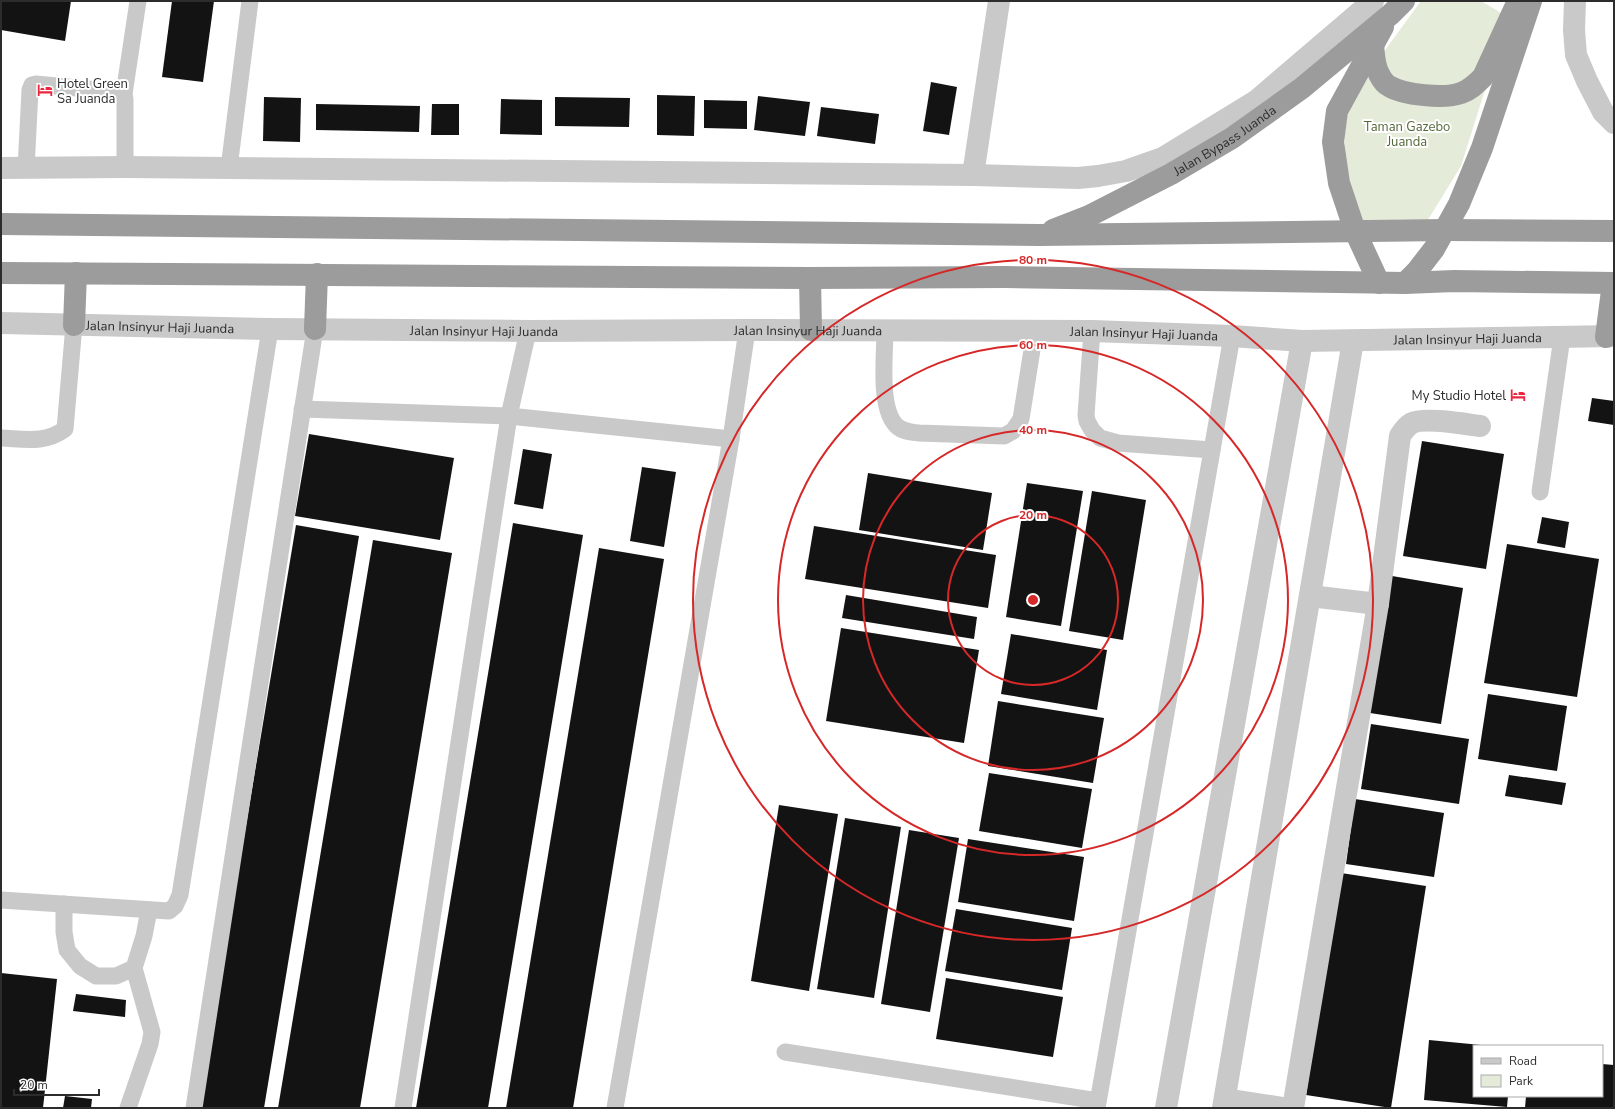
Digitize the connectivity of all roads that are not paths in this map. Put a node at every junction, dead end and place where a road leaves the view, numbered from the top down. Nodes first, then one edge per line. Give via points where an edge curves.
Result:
1 (138, 1) edge
2 (250, 1) edge
3 (999, 1) edge
4 (1373, 1) edge
5 (1518, 1) edge
6 (1531, 1) edge
7 (1575, 1) edge
8 (1398, 8) edge
9 (1373, 44) junction
10 (124, 94) junction
11 (1610, 115) edge
12 (125, 167) junction
13 (1, 168) edge
14 (229, 168) junction
15 (26, 169) junction
16 (973, 175) junction
17 (1, 224) edge
18 (1446, 230) junction
19 (1354, 231) junction
20 (1614, 231) edge
21 (1039, 235) junction
22 (1, 273) edge
23 (76, 273) junction
24 (317, 274) junction
25 (810, 278) junction
26 (1379, 282) junction
27 (1405, 283) junction
28 (1614, 283) edge
29 (1, 323) edge
30 (74, 325) junction
31 (270, 329) junction
32 (314, 329) junction
33 (747, 330) junction
34 (811, 330) junction
35 (885, 330) junction
36 (528, 331) junction
37 (1035, 331) junction
38 (1092, 331) junction
39 (1232, 336) junction
40 (1610, 336) edge
41 (1562, 337) junction
42 (1302, 341) junction
43 (1353, 341) junction
44 (302, 409) junction
45 (509, 416) junction
46 (1480, 426) dead end
47 (1, 438) edge
48 (731, 439) junction
49 (1212, 450) junction
50 (1540, 492) dead end
51 (1310, 596) junction
52 (1378, 604) junction
53 (1, 900) edge
54 (64, 904) junction
55 (149, 910) junction
56 (134, 968) junction
57 (785, 1052) dead end
58 (1224, 1103) edge
59 (1098, 1104) edge
60 (128, 1108) edge
61 (194, 1108) edge
62 (403, 1108) edge
63 (615, 1108) edge
64 (1166, 1108) edge
65 (1283, 1108) edge
66 (1293, 1108) edge

1 - 10 lane
2 - 14 lane
3 - 16 street
4 - 16 street via 1256,101 1163,158 1126,171 1078,178
5 - 9 highway via 1483,77 1473,87 1460,94 1431,96 1388,86 1379,75 1374,62
6 - 18 highway via 1482,148
7 - 11 street via 1576,55 1587,81
8 - 9 highway, Jalan Bypass Juanda
8 - 21 highway, Jalan Bypass Juanda via 1302,88 1232,138 1171,174 1089,216
9 - 19 highway, Jalan Bypass Juanda via 1337,112 1333,142 1339,183
10 - 12 lane
10 - 15 lane via 32,85
12 - 14 street
12 - 15 street
13 - 15 street
14 - 16 street
17 - 21 highway
18 - 19 highway
18 - 20 highway
18 - 27 highway
19 - 21 highway
19 - 26 highway, Jalan Bypass Juanda
22 - 23 highway
23 - 24 highway
23 - 30 highway
24 - 25 highway
24 - 32 highway
25 - 26 highway via 1006,277
25 - 34 highway
26 - 27 highway
27 - 28 highway
28 - 40 highway
29 - 30 street, Jalan Insinyur Haji Juanda
30 - 31 street, Jalan Insinyur Haji Juanda
30 - 47 lane via 64,429 56,436 43,440
31 - 32 street, Jalan Insinyur Haji Juanda
31 - 55 lane via 180,895 175,906 169,911
32 - 36 street, Jalan Insinyur Haji Juanda
32 - 44 lane
33 - 34 street, Jalan Insinyur Haji Juanda
33 - 36 street, Jalan Insinyur Haji Juanda
33 - 48 lane
34 - 35 street, Jalan Insinyur Haji Juanda
35 - 37 street, Jalan Insinyur Haji Juanda
35 - 37 lane via 885,400 889,416 898,427 905,432 1004,436 1013,431 1022,419
36 - 45 lane
37 - 38 street, Jalan Insinyur Haji Juanda
38 - 39 street, Jalan Insinyur Haji Juanda
38 - 49 lane via 1086,415 1092,430 1100,438 1118,443
39 - 42 street, Jalan Insinyur Haji Juanda
39 - 49 lane
40 - 41 street, Jalan Insinyur Haji Juanda
41 - 43 street, Jalan Insinyur Haji Juanda
41 - 50 lane
42 - 43 street, Jalan Insinyur Haji Juanda
42 - 64 street
43 - 51 street
44 - 45 lane
44 - 61 lane
45 - 48 lane
45 - 62 lane
46 - 52 street via 1424,420 1404,429 1400,436
48 - 63 lane
49 - 59 lane
51 - 52 street
51 - 58 street
52 - 66 street
53 - 54 lane
54 - 55 lane
54 - 56 lane via 67,950 80,966 96,976 116,976
55 - 56 lane
56 - 60 lane via 152,1032
57 - 59 lane
58 - 65 street

